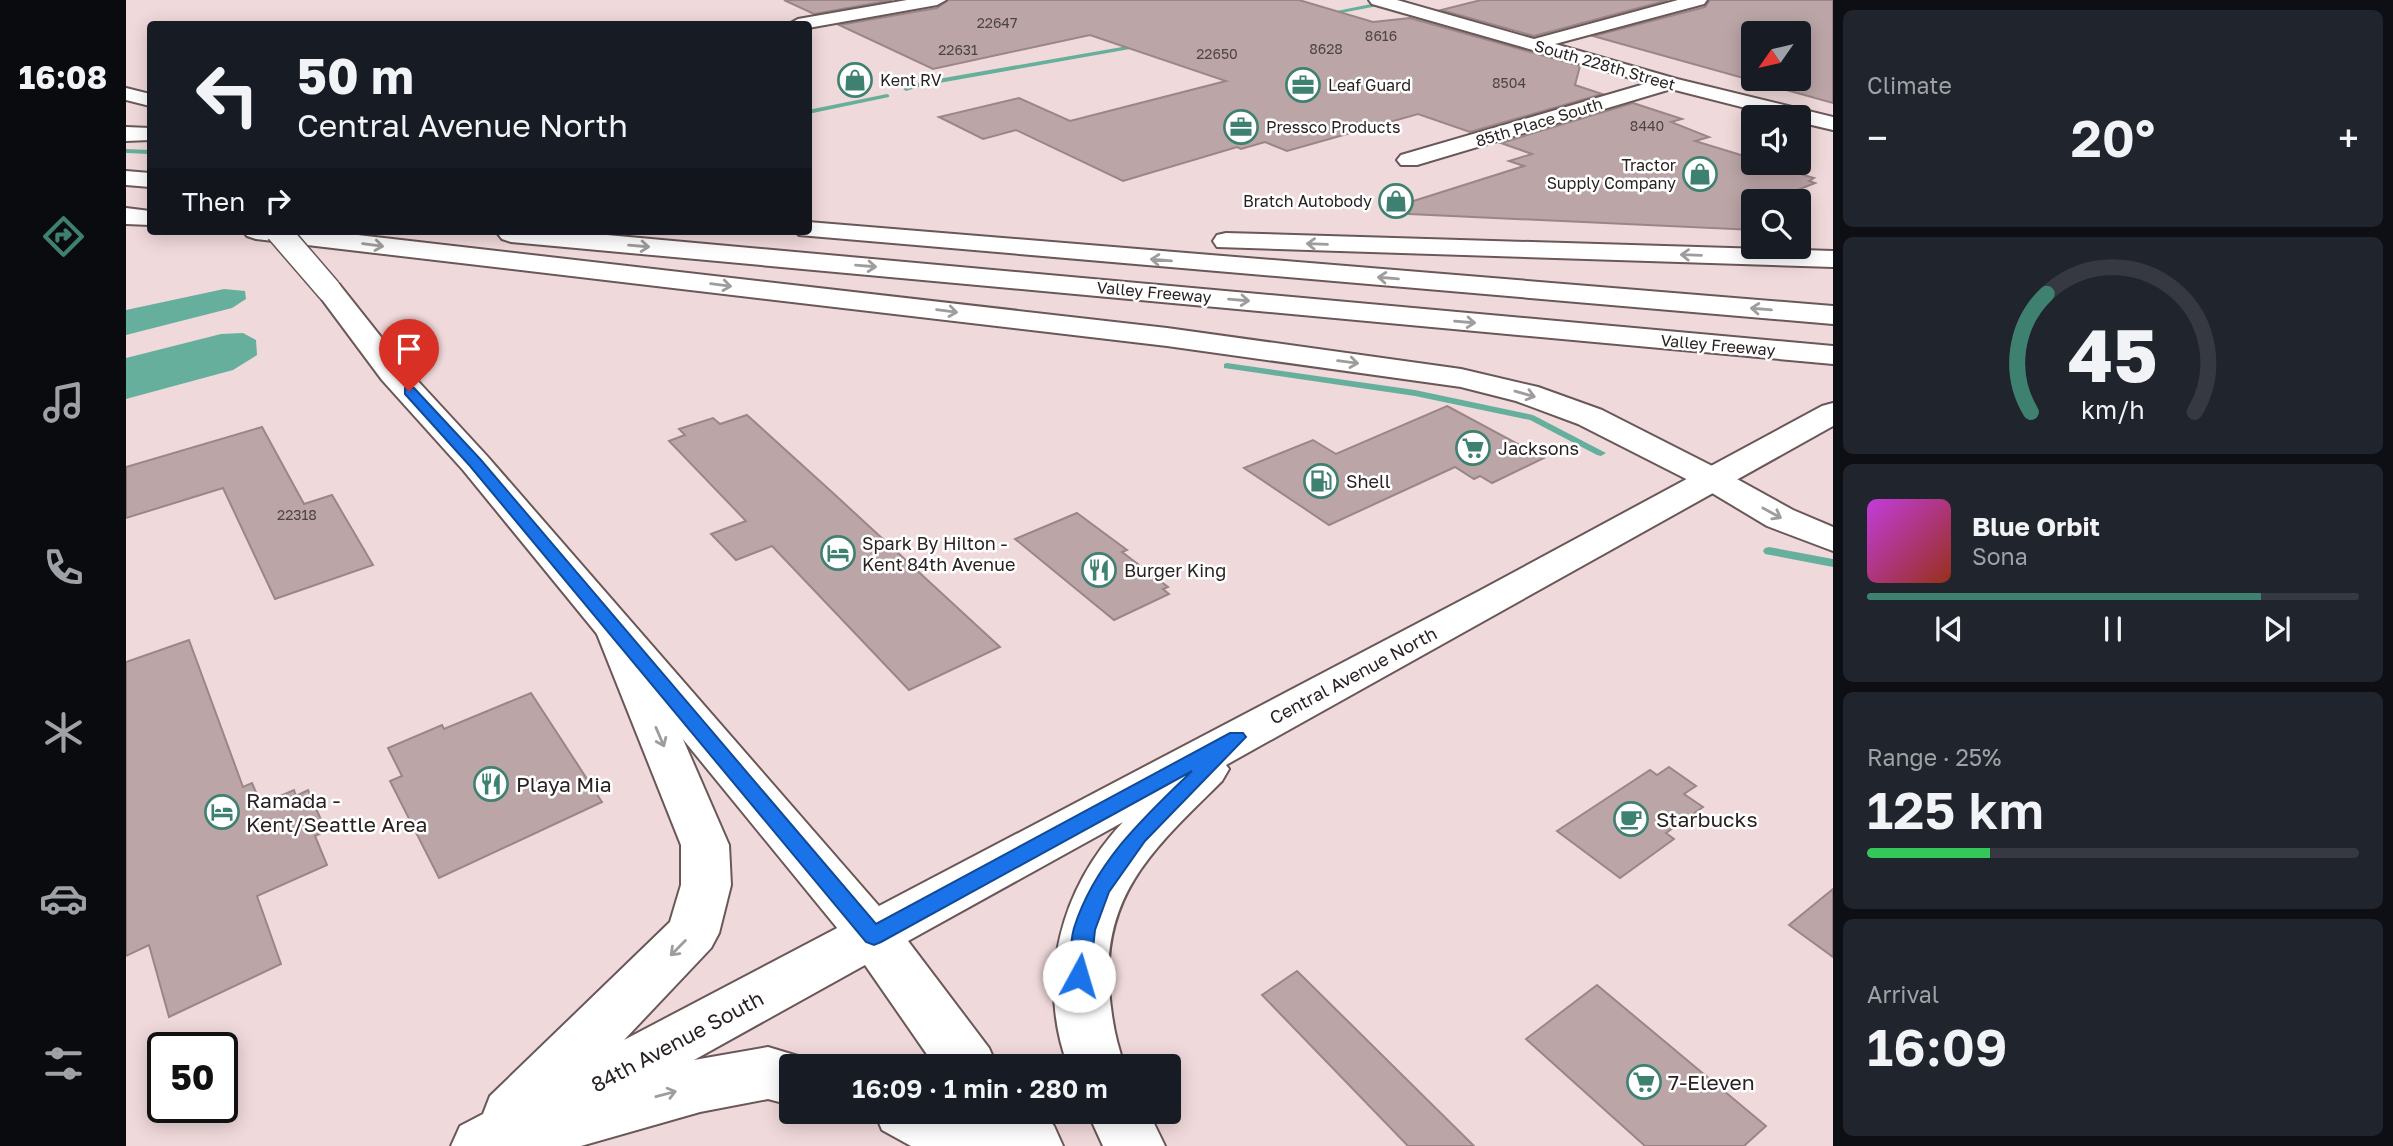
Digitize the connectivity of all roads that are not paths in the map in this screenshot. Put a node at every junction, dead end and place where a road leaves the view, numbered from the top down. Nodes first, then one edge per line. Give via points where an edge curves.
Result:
1 (937, 0) edge
2 (1378, 0) edge
3 (1698, 0) edge
4 (812, 22) edge
5 (1533, 45) junction
6 (1670, 83) junction
7 (126, 94) edge
8 (147, 99) edge
9 (1833, 124) edge
10 (126, 134) edge
11 (147, 134) edge
12 (1409, 160) dead end
13 (126, 165) edge
14 (147, 166) edge
15 (126, 178) edge
16 (147, 180) edge
17 (126, 204) edge
18 (147, 205) edge
19 (812, 213) edge
20 (126, 215) edge
21 (147, 218) edge
22 (812, 230) edge
23 (281, 235) edge
24 (291, 235) edge
25 (519, 235) edge
26 (1833, 258) edge
27 (1831, 314) edge
28 (1833, 355) edge
29 (1833, 414) edge
30 (1714, 480) junction
31 (1833, 540) edge
32 (615, 629) junction
33 (1237, 737) junction
34 (874, 936) junction
35 (960, 1054) edge
36 (1092, 1054) edge
37 (779, 1076) edge
38 (928, 1124) edge
39 (1015, 1124) edge
40 (1123, 1124) edge
41 (482, 1146) edge
42 (969, 1146) edge
43 (1033, 1146) edge
44 (1135, 1146) edge

1 - 4 main road
2 - 5 main road, South 228th Street
3 - 5 main road
5 - 6 main road, South 228th Street
6 - 9 main road, South 228th Street
6 - 12 main road, 85th Place South
7 - 8 main road
10 - 11 main road
13 - 14 main road
15 - 16 main road
17 - 18 main road
26 -> 19 main road via 1168,238
20 - 21 main road
27 -> 22 main road, Valley Freeway
23 - 32 main road, bridge via 393,373
24 -> 30 main road via 1167,337 1461,378 1527,394 1590,417
25 -> 28 main road, Valley Freeway
29 - 30 main road, Central Avenue North
30 -> 31 main road via 1780,518
30 - 33 main road, Central Avenue North
32 - 34 main road
32 -> 41 main road via 705,845 706,885 693,933
33 - 34 main road, Central Avenue North
33 - 36 main road via 1138,836 1100,888 1084,930 1079,976
34 - 35 main road
34 - 41 main road, 84th Avenue South
41 -> 37 main road via 701,1085 768,1073
38 - 42 main road
39 - 43 main road
40 - 44 main road

